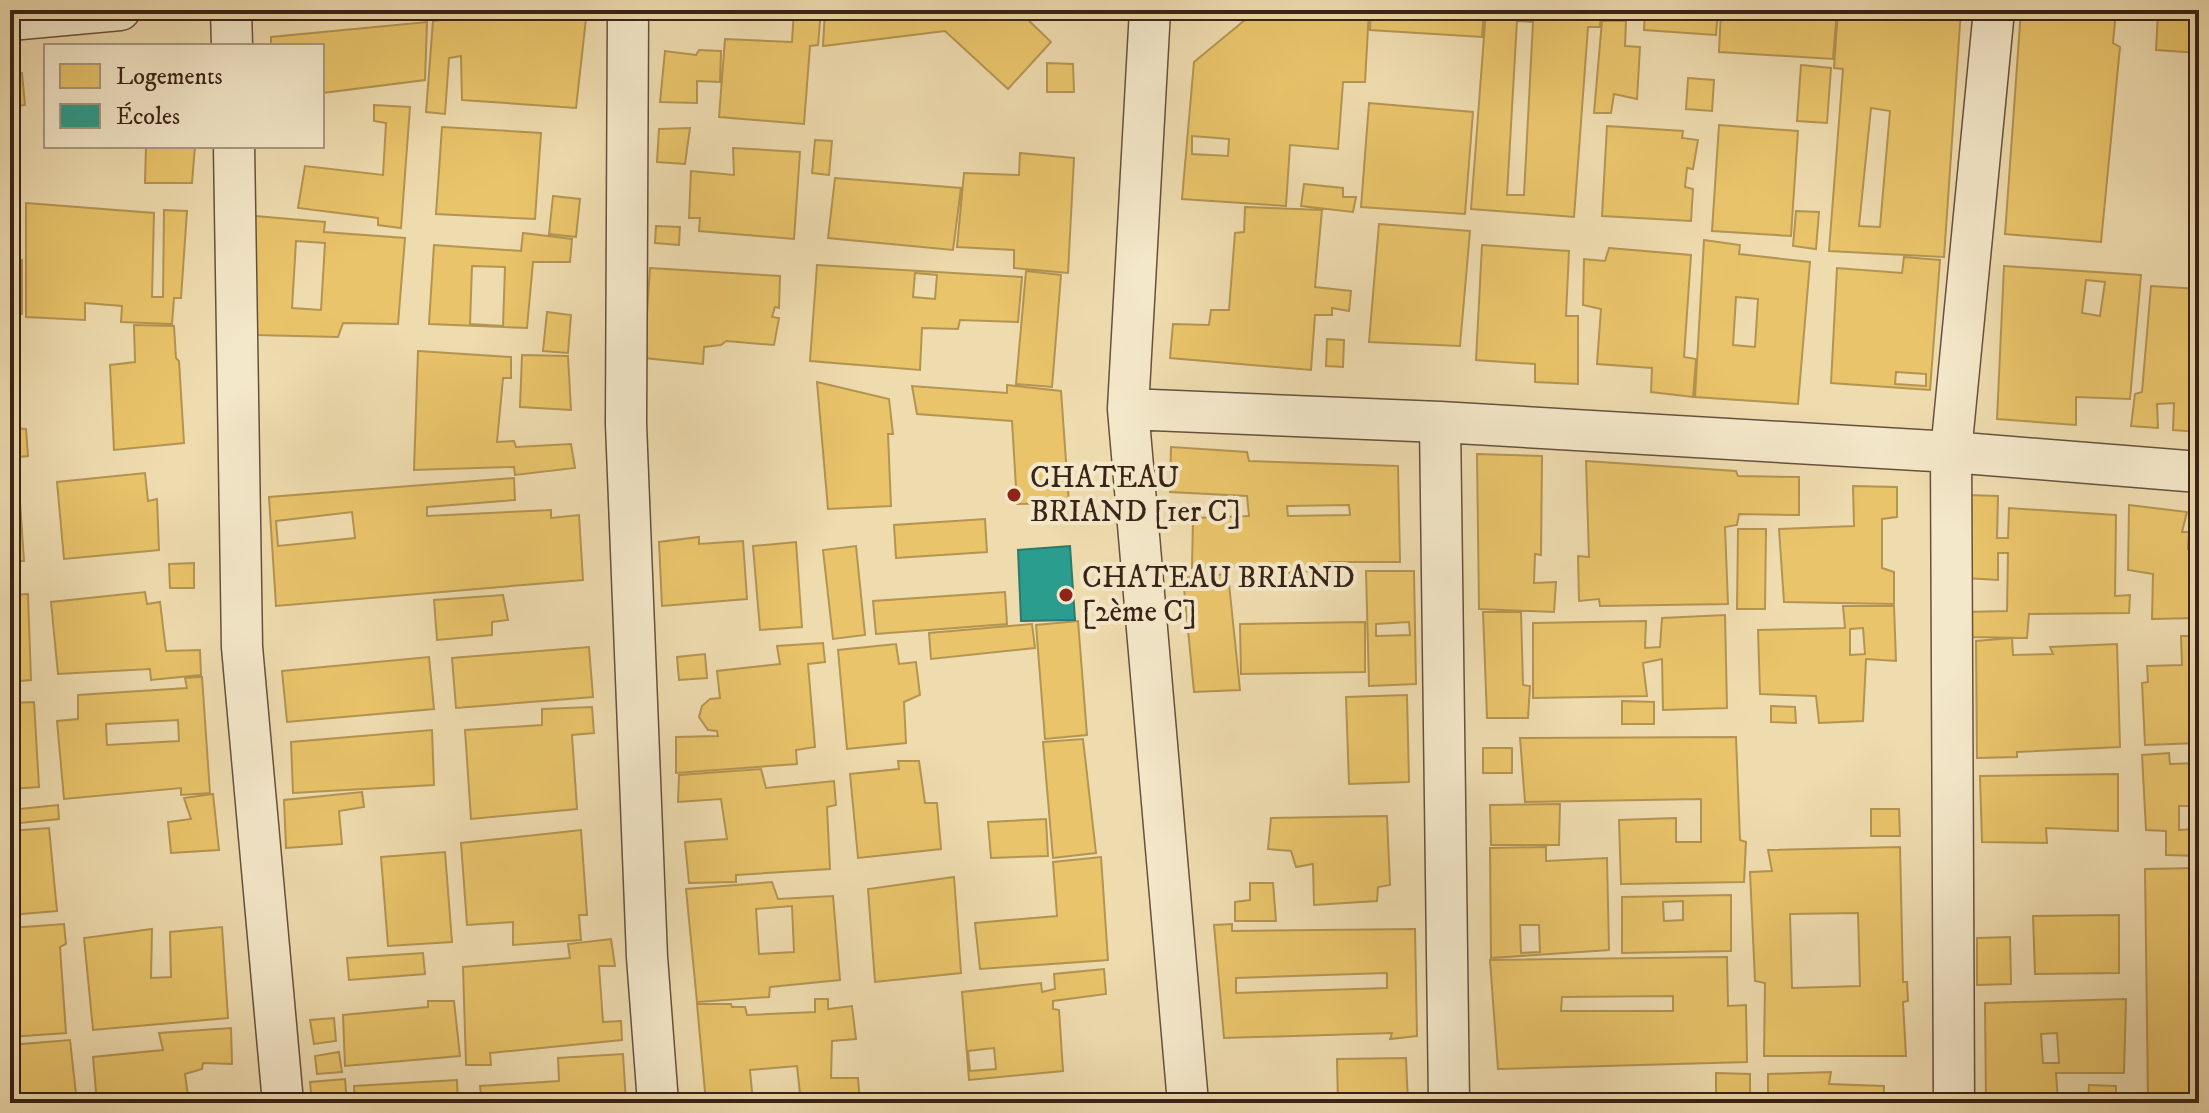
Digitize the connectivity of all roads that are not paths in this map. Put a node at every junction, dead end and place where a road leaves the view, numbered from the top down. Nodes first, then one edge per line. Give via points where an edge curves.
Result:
1 (120, 10) edge
2 (231, 10) edge
3 (628, 10) edge
4 (1150, 10) edge
5 (1994, 10) edge
6 (10, 20) edge
7 (232, 44) edge
8 (234, 148) edge
9 (1128, 409) junction
10 (1440, 422) junction
11 (1951, 452) junction
12 (2199, 472) edge
13 (283, 1103) edge
14 (658, 1103) edge
15 (1188, 1103) edge
16 (1449, 1103) edge
17 (1954, 1103) edge

1 - 6 street
2 - 7 street
3 - 14 street via 626,424 647,957
4 - 9 street
5 - 11 street
8 - 13 street via 242,647
9 - 10 street
9 - 15 street
10 - 11 street
10 - 16 street
11 - 12 street
11 - 17 street

